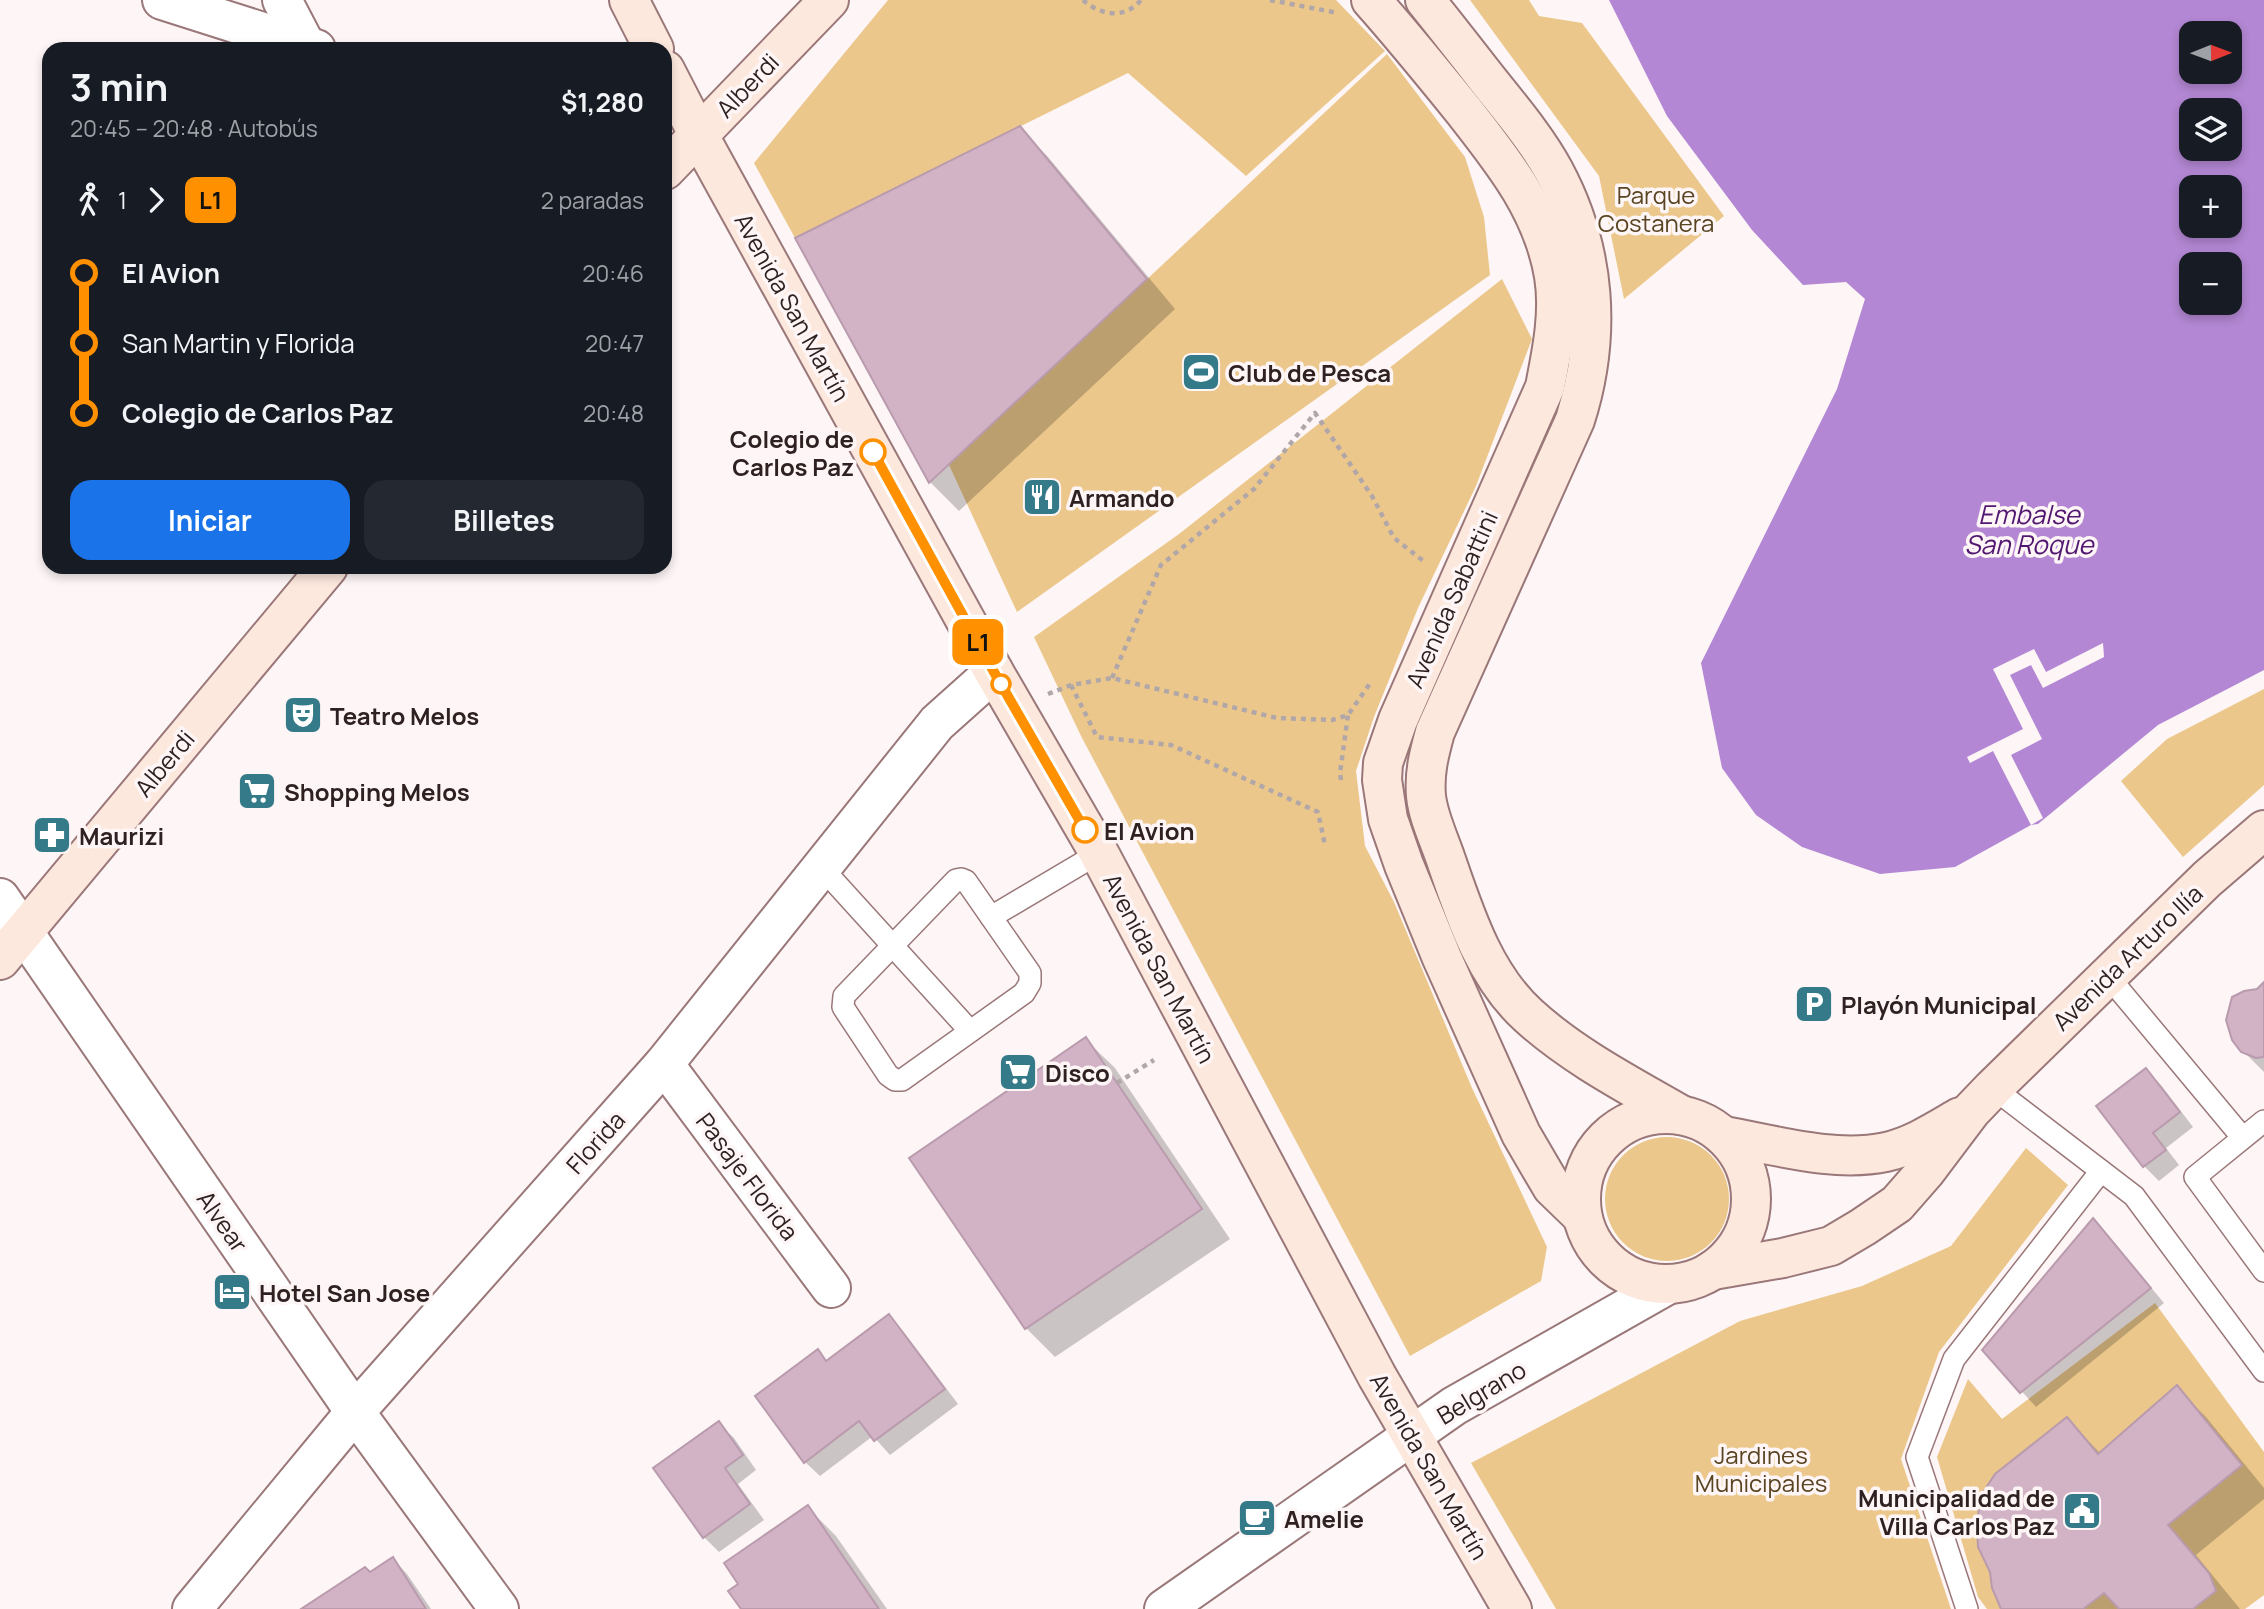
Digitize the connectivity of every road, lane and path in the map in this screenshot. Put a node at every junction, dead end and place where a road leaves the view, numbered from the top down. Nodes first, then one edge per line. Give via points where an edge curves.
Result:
1 (162, 0) edge
2 (282, 0) edge
3 (629, 0) edge
4 (829, 0) edge
5 (1083, 0) edge
6 (1141, 0) edge
7 (1270, 0) edge
8 (1424, 0) edge
9 (1360, 7) edge
10 (295, 42) edge
11 (308, 42) edge
12 (650, 42) edge
13 (672, 99) edge
14 (682, 140) edge
15 (672, 158) edge
16 (322, 574) edge
17 (1459, 582) junction
18 (994, 672) junction
19 (1376, 674) dead end
20 (1111, 678) junction
21 (1071, 685) junction
22 (1014, 707) junction
23 (2264, 830) edge
24 (1325, 845) dead end
25 (1099, 853) junction
26 (822, 868) junction
27 (0, 898) edge
28 (991, 917) junction
29 (12, 946) edge
30 (892, 947) junction
31 (2107, 975) junction
32 (970, 1031) junction
33 (1154, 1060) dead end
34 (664, 1064) junction
35 (1117, 1083) dead end
36 (1982, 1099) junction
37 (1681, 1115) junction
38 (2264, 1121) edge
39 (1724, 1136) junction
40 (2242, 1137) junction
41 (2101, 1171) junction
42 (1582, 1216) junction
43 (1713, 1270) junction
44 (2264, 1271) edge
45 (1669, 1284) junction
46 (831, 1288) dead end
47 (2264, 1371) edge
48 (355, 1412) junction
49 (1411, 1435) junction
50 (192, 1609) edge
51 (499, 1609) edge
52 (1164, 1609) edge
53 (1511, 1609) edge
54 (1967, 1609) edge

1 - 10 street
2 - 11 street
3 - 12 main road
4 - 14 main road, Alberdi
5 - 6 path via 1108,14 1123,12
7 - 9 path
8 - 37 main road, Avenida Sabattini via 1554,171 1585,250 1592,342 1576,420 1434,733 1427,759 1427,799 1475,935 1507,993 1546,1030
9 - 17 main road, Avenida Sabattini via 1416,51 1509,169 1547,244 1555,278 1553,348 1545,387
13 - 14 main road, Avenida San Martín
14 - 15 main road, Alberdi
14 - 18 main road, Avenida San Martín
16 - 29 main road, Alberdi
17 - 20 path via 1429,566 1394,538 1372,496 1315,413 1254,489 1161,565
17 - 42 main road, Avenida Sabattini via 1383,763 1385,807 1437,947 1521,1134 1552,1187
18 - 22 main road, Avenida San Martín
18 - 26 street, Florida via 937,723
19 - 20 path via 1348,715 1332,720 1278,718
20 - 21 path
21 - 22 path
21 - 24 path via 1097,737 1171,745 1318,813
22 - 25 main road, Avenida San Martín
23 - 31 main road, Avenida Arturo Ilía
25 - 28 lane
25 - 49 main road, Avenida San Martín
26 - 30 lane
26 - 34 street, Florida
27 - 29 street, Alvear
28 - 30 lane via 966,881 956,880
28 - 32 lane via 1030,973 1030,983 1024,993
29 - 48 street, Alvear
30 - 32 lane
30 - 32 lane via 843,1000 843,1007 888,1075 902,1080
31 - 36 main road, Avenida Arturo Ilía
31 - 40 lane
33 - 35 path
34 - 46 street, Pasaje Florida
34 - 48 street, Florida
36 - 39 main road via 1925,1138 1886,1152 1851,1156
36 - 41 lane
36 - 43 main road via 1897,1203 1863,1227 1831,1245
37 - 39 main road
37 - 42 main road via 1653,1114 1627,1122 1605,1139 1589,1162 1581,1188
38 - 40 lane
39 - 43 main road via 1740,1157 1749,1181 1751,1206 1745,1231
40 - 44 lane via 2195,1177
41 - 47 lane via 2134,1196
41 - 54 lane via 1954,1360 1917,1457
42 - 45 main road via 1590,1239 1623,1274
43 - 45 main road
45 - 49 street, Belgrano
48 - 50 street, Florida
48 - 51 street, Alvear
49 - 52 street, Belgrano
49 - 53 main road, Avenida San Martín

